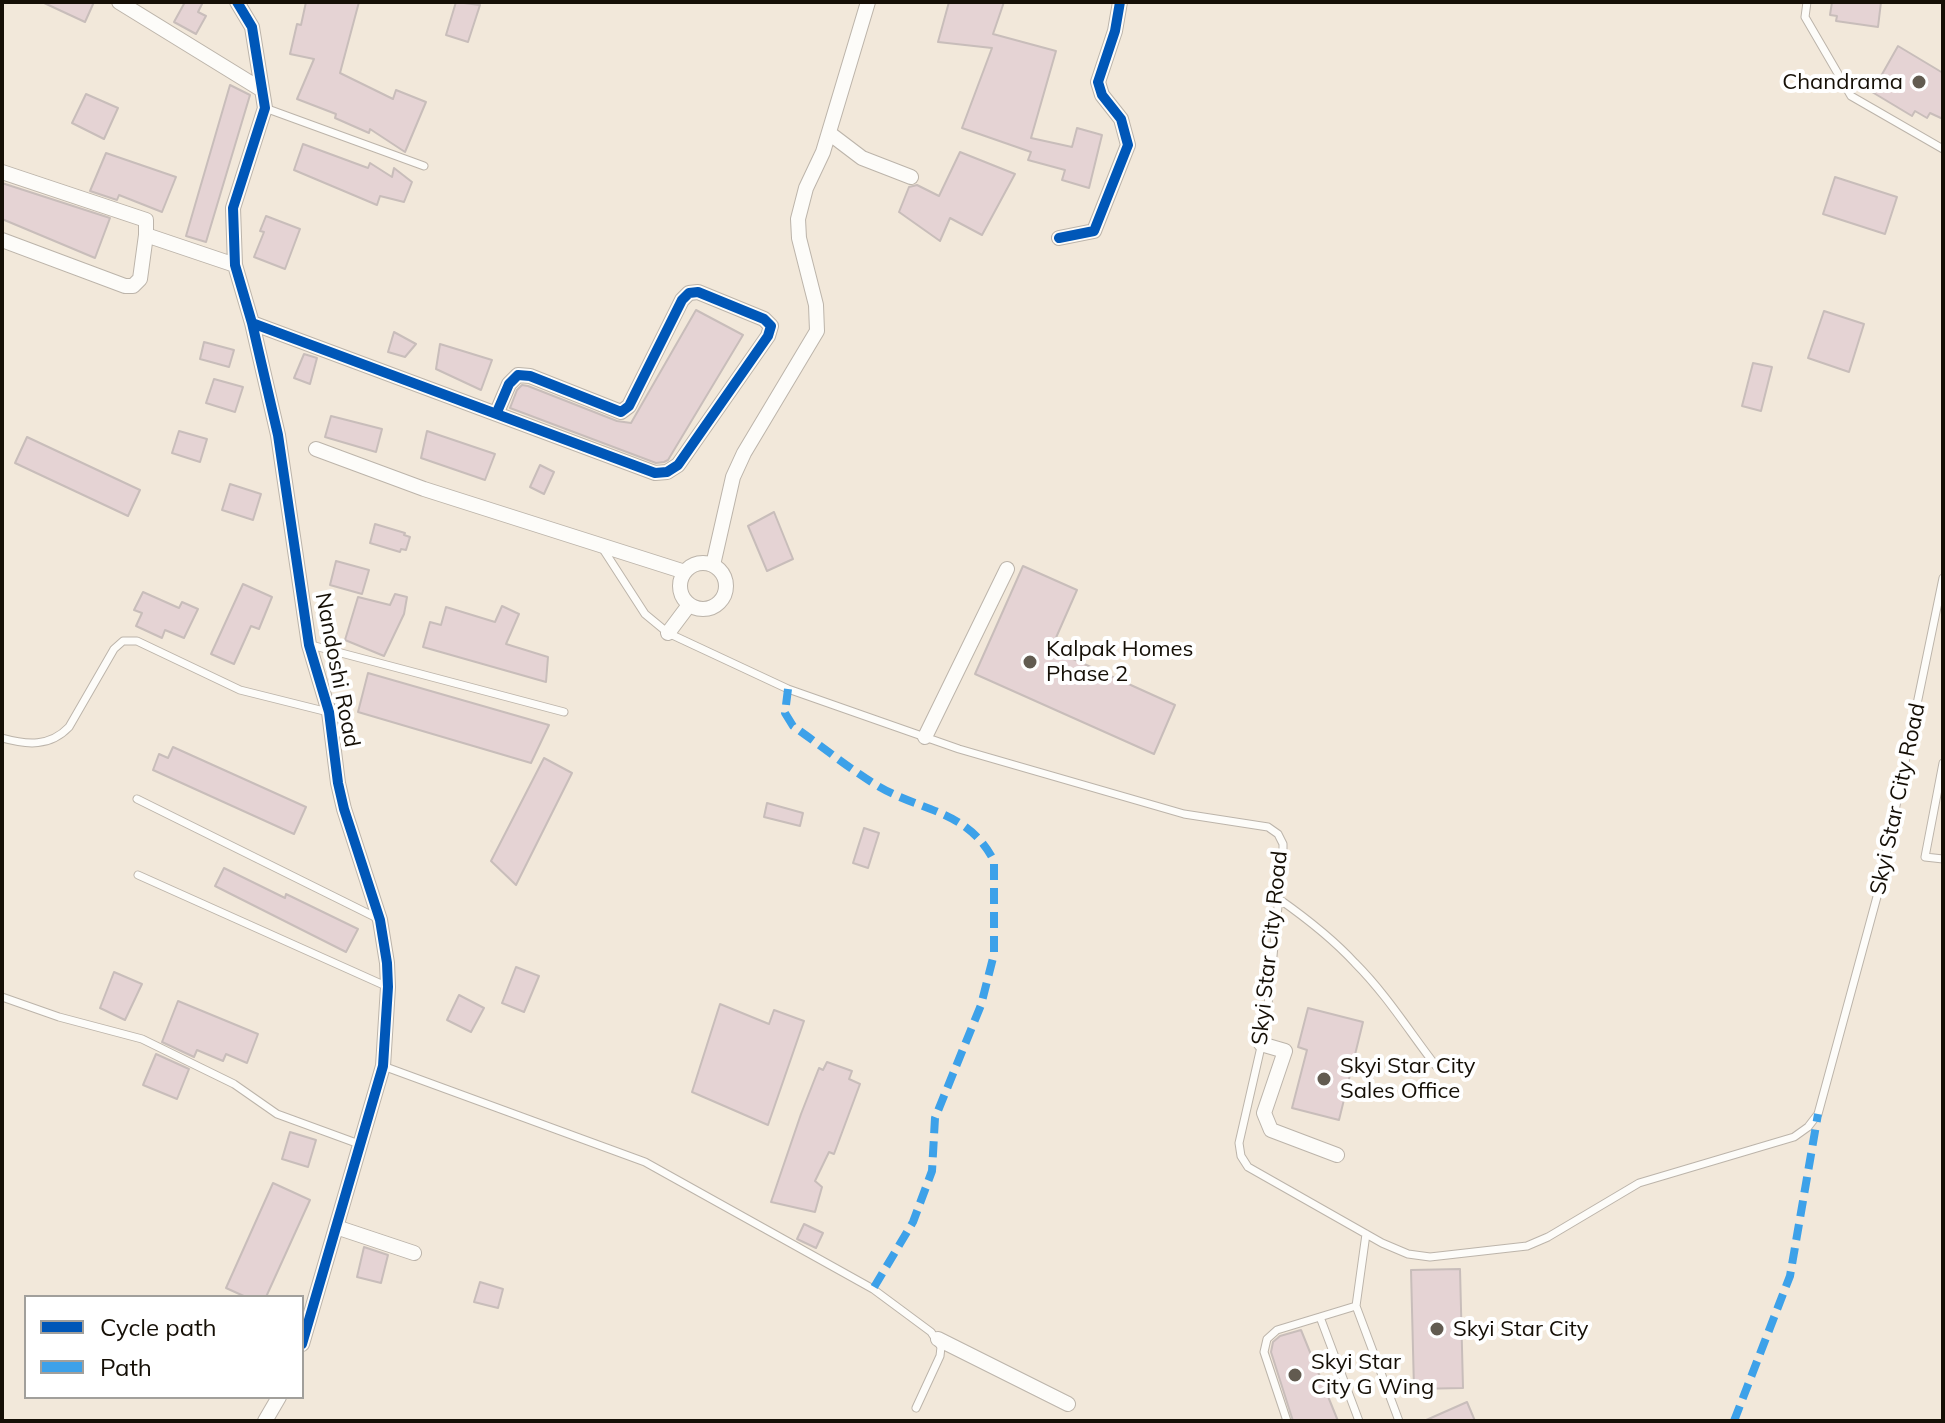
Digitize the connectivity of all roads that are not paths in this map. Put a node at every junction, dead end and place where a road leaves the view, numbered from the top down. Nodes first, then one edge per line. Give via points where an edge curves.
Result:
1 (119, 2) edge
2 (237, 2) edge
3 (868, 2) edge
4 (1120, 2) edge
5 (1807, 2) edge
6 (262, 90) junction
7 (265, 108) junction
8 (829, 133) junction
9 (1943, 149) edge
10 (424, 166) dead end
11 (2, 172) edge
12 (911, 177) dead end
13 (146, 235) junction
14 (1059, 238) dead end
15 (2, 240) edge
16 (235, 265) junction
17 (252, 323) junction
18 (497, 412) junction
19 (316, 449) dead end
20 (600, 545) junction
21 (713, 565) junction
22 (1007, 569) dead end
23 (685, 572) junction
24 (1943, 578) edge
25 (689, 605) junction
26 (668, 633) junction
27 (309, 645) junction
28 (329, 712) junction
29 (564, 712) dead end
30 (925, 737) junction
31 (2, 738) edge
32 (1943, 763) edge
33 (1942, 776) edge
34 (137, 799) dead end
35 (1943, 859) edge
36 (138, 875) dead end
37 (1279, 899) junction
38 (380, 920) junction
39 (388, 987) junction
40 (2, 997) edge
41 (1261, 1044) junction
42 (383, 1066) junction
43 (1436, 1066) dead end
44 (359, 1144) junction
45 (1337, 1155) dead end
46 (336, 1227) junction
47 (1366, 1234) junction
48 (414, 1253) dead end
49 (1356, 1306) junction
50 (1320, 1317) junction
51 (304, 1337) edge
52 (938, 1339) junction
53 (278, 1399) edge
54 (1068, 1404) dead end
55 (916, 1408) dead end
56 (265, 1421) edge
57 (1287, 1421) edge
58 (1359, 1421) edge
59 (1399, 1421) edge

1 - 6 street
2 - 6 street, Nandoshi Road via 252,27
3 - 8 street
4 - 14 street via 1098,82 1121,119 1128,145 1094,231
5 - 9 lane via 1805,17 1851,96
6 - 7 street, Nandoshi Road
7 - 10 lane
7 - 16 street, Nandoshi Road via 233,208
8 - 12 street via 862,158
8 - 21 street via 798,219 817,331 736,470
11 - 13 street via 146,220
13 - 15 street via 140,279 133,286
13 - 16 street
16 - 17 street, Nandoshi Road
17 - 18 street
17 - 27 street, Nandoshi Road via 278,435
18 - 18 street via 655,473 667,472 678,465 771,326 698,292 689,293 621,412 518,375
19 - 20 street
20 - 23 street
20 - 26 lane, Skyi Star City Road via 645,614
21 - 23 street via 698,564
21 - 25 street via 726,584 722,600 710,608
22 - 30 street
23 - 25 street via 680,586
24 - 47 lane, Skyi Star City Road via 1874,915 1818,1114 1808,1127 1794,1137 1639,1183 1527,1246 1430,1257 1408,1254
25 - 26 street
26 - 30 lane, Skyi Star City Road via 788,689
27 - 28 street, Nandoshi Road
27 - 29 lane
28 - 31 lane via 240,690 137,641 123,641 59,738 47,743
28 - 38 street, Nandoshi Road via 344,809
30 - 37 lane, Skyi Star City Road via 1184,814 1268,827 1283,844
32 - 33 lane
33 - 35 lane via 1925,857
34 - 38 lane
36 - 39 lane
37 - 41 lane, Skyi Star City Road
37 - 43 lane via 1355,963
38 - 39 street, Nandoshi Road
39 - 42 street, Nandoshi Road
40 - 44 lane via 142,1039 234,1084 277,1114
41 - 45 street via 1285,1051 1264,1113 1271,1130
41 - 47 lane, Skyi Star City Road via 1239,1143 1241,1156 1248,1167
42 - 44 street, Nandoshi Road
42 - 52 lane via 645,1162 865,1283
44 - 46 street, Nandoshi Road
46 - 48 street
46 - 51 street, Nandoshi Road
47 - 49 lane
49 - 50 lane
49 - 59 lane
50 - 57 lane via 1277,1330 1267,1339 1264,1352
50 - 58 lane
52 - 54 street
52 - 55 lane via 940,1356
53 - 56 street

